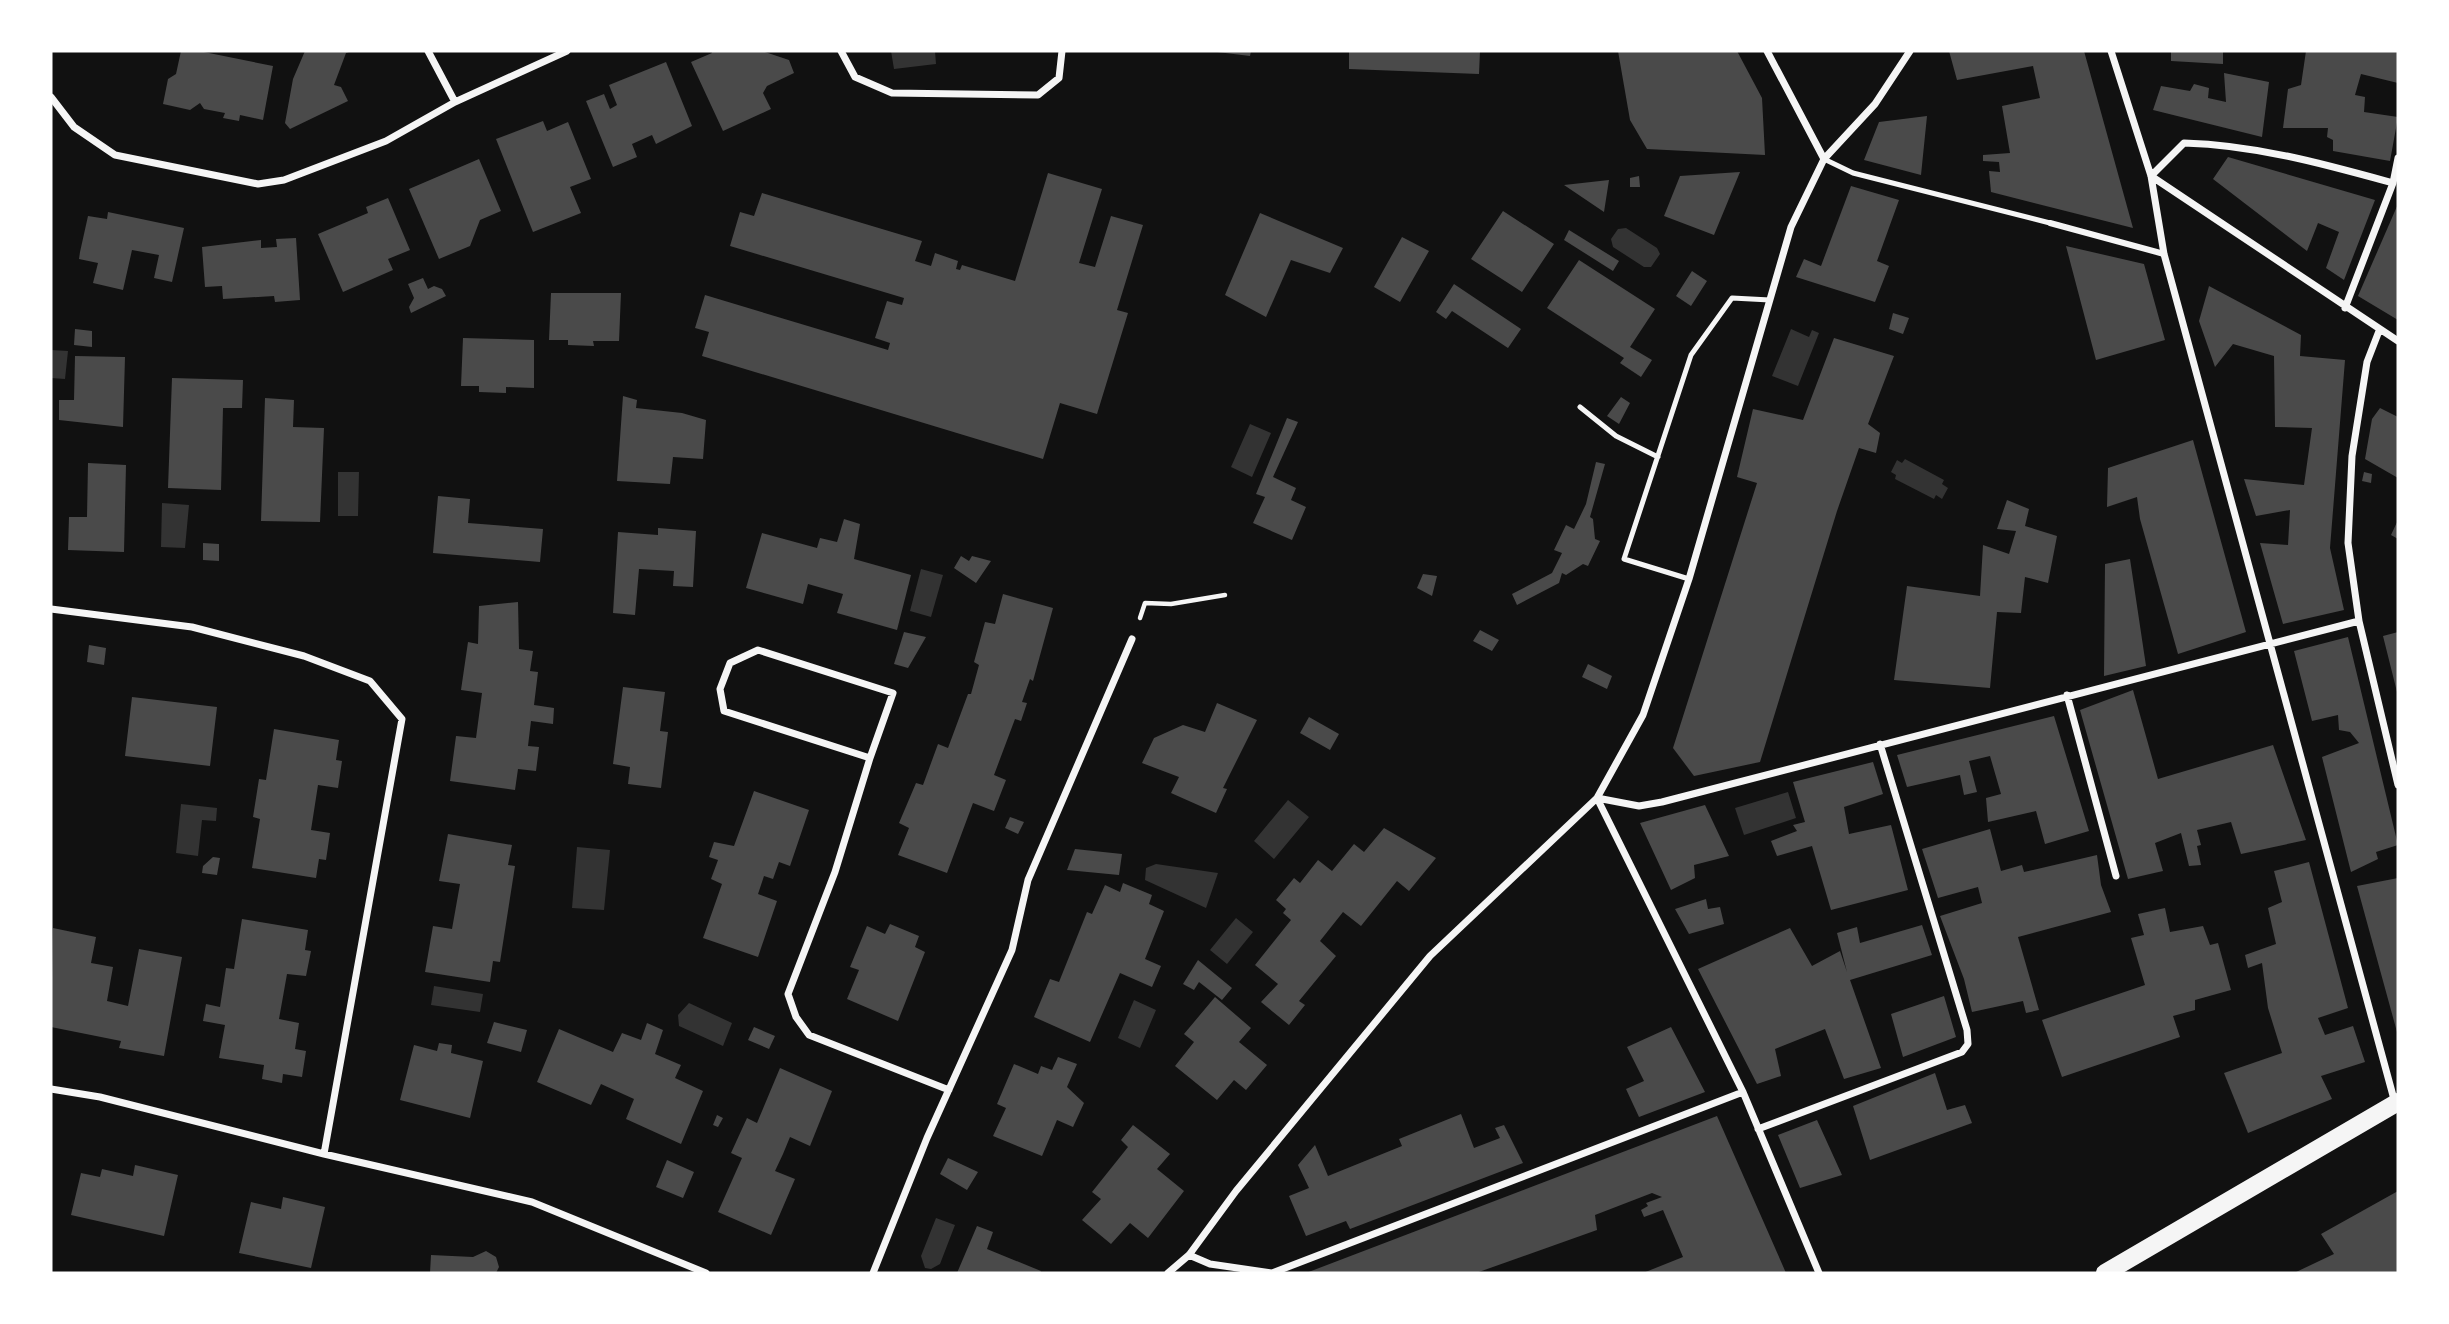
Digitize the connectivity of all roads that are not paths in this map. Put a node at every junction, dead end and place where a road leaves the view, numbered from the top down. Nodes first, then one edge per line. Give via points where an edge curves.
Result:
1 (428, 51) edge
2 (566, 51) edge
3 (841, 51) edge
4 (1062, 51) edge
5 (1767, 51) edge
6 (1910, 51) edge
7 (2111, 51) edge
8 (51, 97) edge
9 (455, 102) junction
10 (2398, 158) edge
11 (1824, 159) junction
12 (2151, 176) junction
13 (2393, 183) junction
14 (2050, 223) joint
15 (2164, 254) junction
16 (1770, 300) junction
17 (2344, 308) junction
18 (2379, 331) junction
19 (2398, 341) edge
20 (1580, 407) dead end
21 (1658, 457) junction
22 (1689, 579) junction
23 (51, 609) edge
24 (2359, 621) junction
25 (1132, 639) road end
26 (2271, 642) junction
27 (2067, 695) junction
28 (1880, 744) junction
29 (870, 758) junction
30 (2398, 785) edge
31 (1597, 798) junction
32 (2116, 876) dead end
33 (51, 1089) edge
34 (949, 1090) junction
35 (1743, 1091) junction
36 (2396, 1103) edge
37 (1758, 1129) junction
38 (324, 1154) junction
39 (1189, 1255) junction
40 (706, 1273) edge
41 (873, 1273) edge
42 (1168, 1273) edge
43 (1819, 1273) edge
44 (2105, 1273) edge

1 - 9 street
2 - 9 street
3 - 4 street via 855,77 892,93 975,96 1038,95 1059,78
5 - 11 street
6 - 11 street via 1875,104
7 - 12 street
8 - 9 street via 74,127 115,155 258,184 285,180 386,141
10 - 13 street
11 - 14 lane via 1853,173
11 - 16 street via 1791,227
12 - 13 street via 2184,143 2230,144
12 - 15 street
12 - 17 street
13 - 17 street
14 - 15 street
15 - 26 street
16 - 21 lane via 1732,298 1691,355
16 - 22 street
17 - 18 street
18 - 19 street
18 - 24 street via 2367,362 2352,456 2348,542
20 - 21 lane via 1616,436
21 - 22 lane via 1623,559
22 - 31 street via 1643,715
23 - 38 street via 192,627 304,656 370,681 402,719
24 - 26 street
24 - 30 street
25 - 34 street via 1028,880 1012,950
26 - 27 street
26 - 36 street
27 - 28 street
27 - 32 street
28 - 31 street via 1662,802 1639,806
28 - 37 street via 1968,1044 1962,1052
29 - 29 street via 893,693 758,650 730,663 720,688 724,711
29 - 34 street via 835,872 788,994 809,1035
31 - 35 street
31 - 39 street via 1430,956 1253,1170
33 - 38 street via 100,1097
34 - 41 street
35 - 37 street
35 - 39 street via 1272,1273 1210,1264
36 - 44 main road
37 - 43 street
38 - 40 street via 532,1202
39 - 42 street

